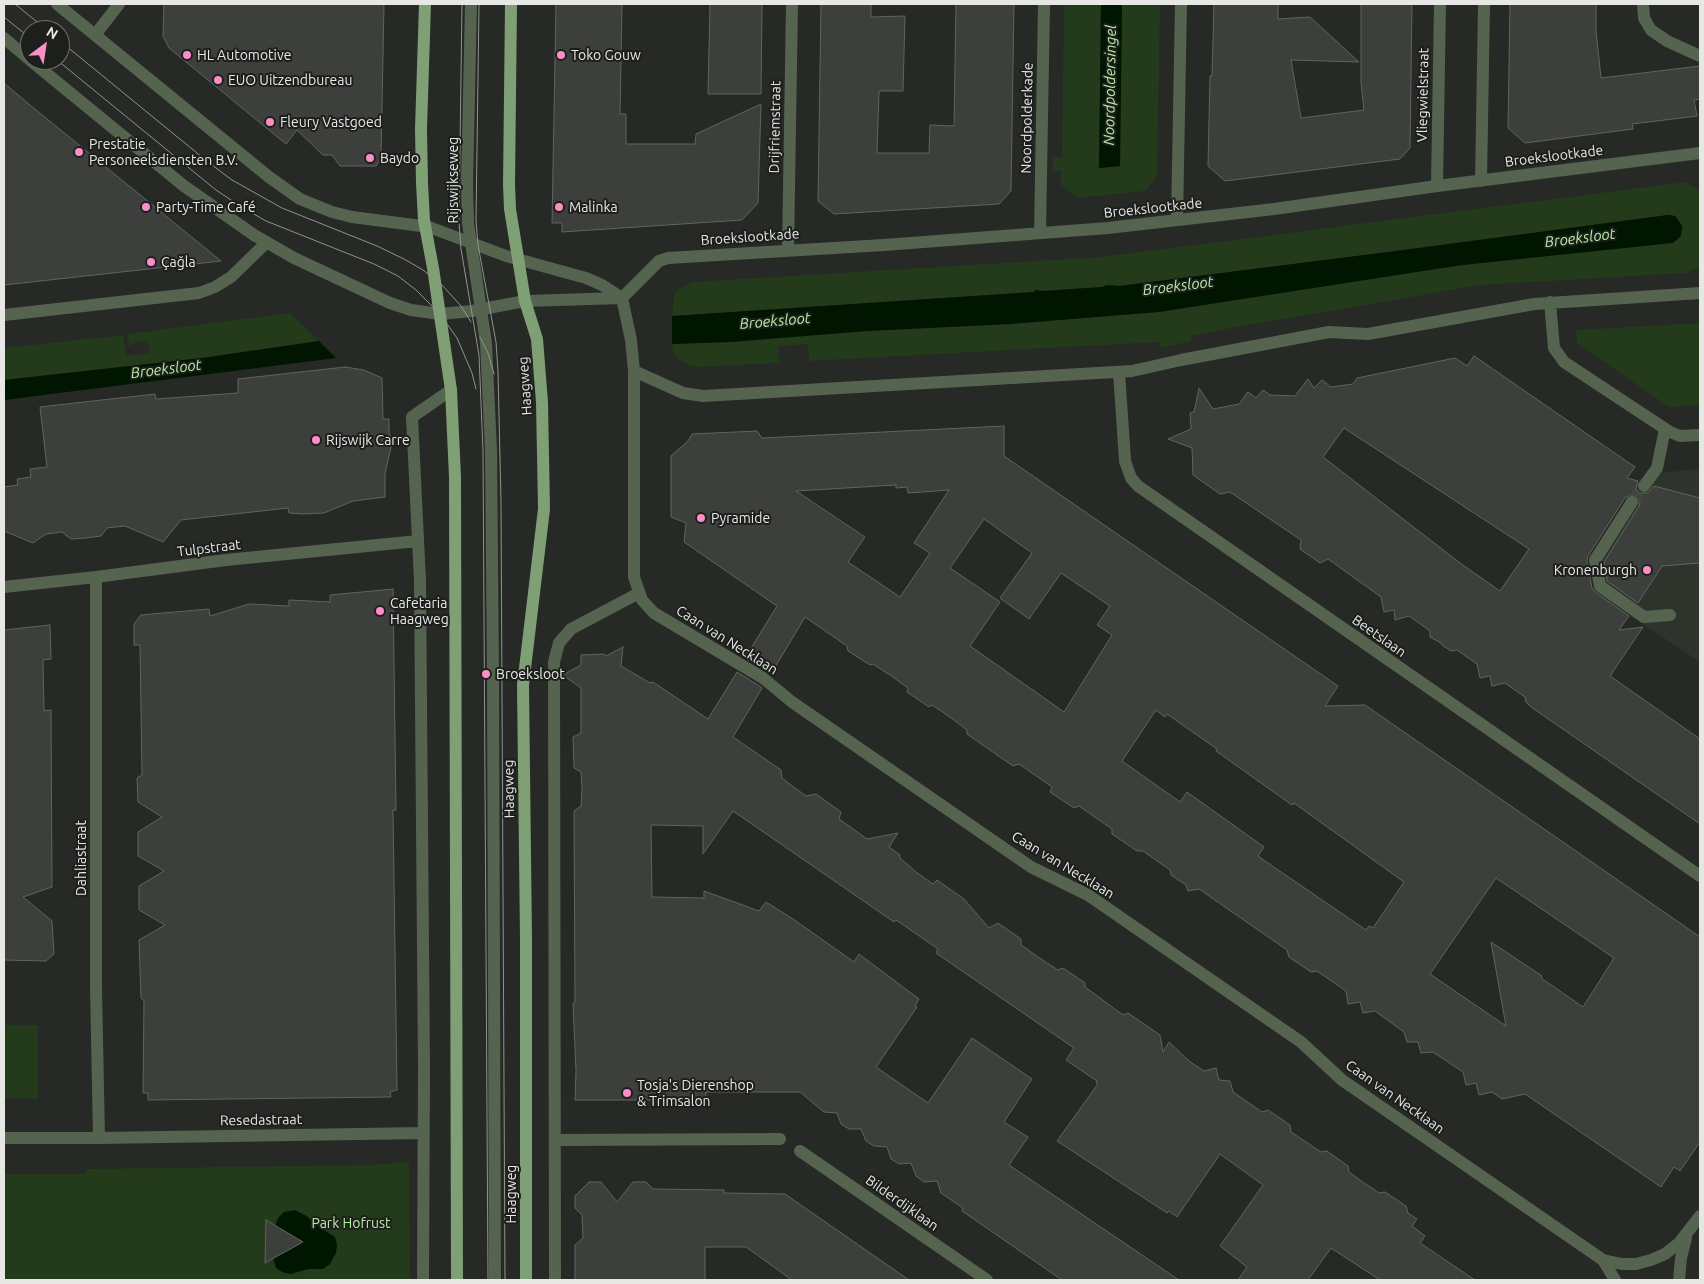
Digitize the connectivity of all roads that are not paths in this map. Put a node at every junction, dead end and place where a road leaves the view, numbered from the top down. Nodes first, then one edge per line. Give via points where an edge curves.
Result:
1 (58, 4) edge
2 (119, 4) edge
3 (425, 4) edge
4 (471, 4) edge
5 (511, 4) edge
6 (792, 4) edge
7 (1044, 4) edge
8 (1181, 4) edge
9 (1440, 4) edge
10 (1484, 4) edge
11 (1643, 4) edge
12 (95, 35) junction
13 (4, 39) edge
14 (20, 52) edge
15 (1700, 56) edge
16 (42, 70) edge
17 (1700, 153) edge
18 (1481, 180) junction
19 (1437, 186) junction
20 (1177, 220) junction
21 (425, 226) junction
22 (1040, 233) junction
23 (470, 242) junction
24 (266, 243) junction
25 (788, 250) junction
26 (518, 260) junction
27 (1700, 293) edge
28 (622, 298) junction
29 (526, 301) junction
30 (1550, 302) junction
31 (480, 309) junction
32 (440, 314) junction
33 (4, 315) edge
34 (487, 355) joint
35 (634, 371) junction
36 (1119, 372) junction
37 (450, 390) junction
38 (1665, 429) junction
39 (1700, 435) edge
40 (1644, 486) tunnel mouth
41 (1632, 502) tunnel mouth
42 (418, 541) junction
43 (96, 577) junction
44 (4, 587) edge
45 (639, 593) junction
46 (1670, 615) dead end
47 (1700, 876) edge
48 (424, 1133) junction
49 (4, 1138) edge
50 (99, 1138) junction
51 (780, 1139) dead end
52 (555, 1140) junction
53 (800, 1151) dead end
54 (1700, 1216) edge
55 (1689, 1232) junction
56 (1603, 1260) junction
57 (423, 1280) edge
58 (457, 1280) edge
59 (495, 1280) edge
60 (526, 1280) edge
61 (555, 1280) edge
62 (987, 1280) edge
63 (1614, 1280) edge
64 (1679, 1280) edge

1 - 12 street
2 - 12 street
3 - 21 main road, Rijswijkseweg via 421,150
4 - 23 street, Rijswijkseweg via 467,185
5 - 26 main road via 509,185
6 - 25 street, Drijfriemstraat
7 - 22 street, Noordpolderkade
8 - 20 street
9 - 19 street, Vliegwielstraat
10 - 18 street
11 - 15 street via 1644,18 1651,30
12 - 21 street via 269,177 300,198 352,217
13 - 14 street
16 - 24 street via 184,186
17 - 18 street, Broekslootkade
18 - 19 street, Broekslootkade
19 - 20 street, Broekslootkade
20 - 22 street, Broekslootkade
21 - 23 street
21 - 32 main road, Rijswijkseweg
22 - 25 street, Broekslootkade
23 - 26 street
23 - 31 street, Rijswijkseweg
24 - 32 street via 390,303
24 - 33 street via 231,277 207,291
25 - 28 street, Broekslootkade via 665,259 655,264
26 - 28 street via 586,278
26 - 29 main road
27 - 30 street
28 - 29 street
28 - 35 street
29 - 31 street
29 - 60 main road, Haagweg via 540,362 544,509 523,685
30 - 36 street via 1368,334 1329,332
30 - 38 street via 1552,342 1560,358
31 - 32 street
31 - 34 street, Rijswijkseweg
32 - 37 main road
34 - 59 street, Haagweg via 493,664
35 - 36 street via 683,393 698,396
35 - 45 street, Caan van Necklaan via 633,551 634,577
36 - 47 street, Beetslaan via 1125,461 1131,478 1138,486
37 - 42 street via 412,417
37 - 58 main road via 455,477
38 - 39 street via 1678,435
38 - 40 street via 1657,468
41 - 46 street via 1595,560 1600,586 1644,617
42 - 43 street, Tulpstraat
42 - 48 street
43 - 44 street, Tulpstraat
43 - 50 street, Dahliastraat
45 - 52 street via 571,629 559,643 555,655
45 - 56 street, Caan van Necklaan via 644,604 654,613 763,678 792,702 1031,867 1088,895 1305,1044 1342,1080
48 - 50 street, Resedastraat
48 - 57 street
49 - 50 street, Resedastraat
51 - 52 street
52 - 61 street
53 - 62 street, Bilderdijklaan
54 - 55 street
55 - 56 street via 1676,1246 1651,1260 1622,1264
55 - 64 street via 1682,1249
56 - 63 street

